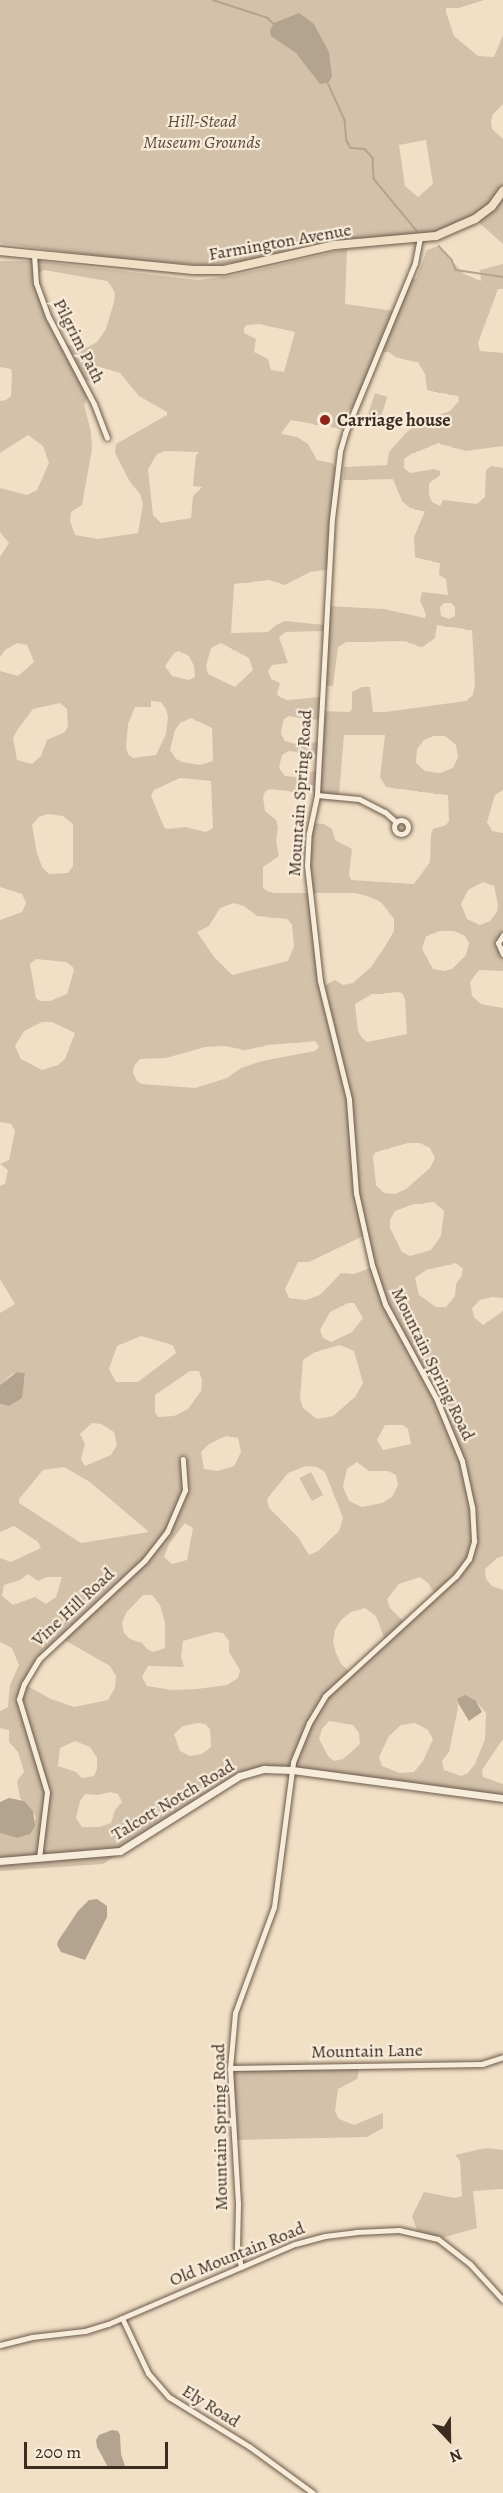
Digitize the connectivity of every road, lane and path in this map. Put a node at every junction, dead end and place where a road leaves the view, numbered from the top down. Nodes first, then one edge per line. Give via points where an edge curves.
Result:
1 (503, 191) edge
2 (420, 238) junction
3 (0, 252) edge
4 (34, 255) junction
5 (107, 438) dead end
6 (317, 795) junction
7 (396, 822) dead end
8 (503, 935) edge
9 (503, 954) edge
10 (183, 1459) dead end
11 (292, 1770) junction
12 (503, 1798) edge
13 (39, 1858) junction
14 (0, 1861) edge
15 (503, 2057) edge
16 (230, 2068) junction
17 (241, 2267) junction
18 (503, 2300) edge
19 (122, 2318) junction
20 (0, 2344) edge
21 (313, 2493) edge

1 - 2 main road, Farmington Avenue via 485,213 469,223 444,234
2 - 4 main road, Farmington Avenue via 334,245 224,270
2 - 6 street, Mountain Spring Road via 415,263 340,451 332,519
3 - 4 main road, Farmington Avenue
4 - 5 street, Pilgrim Path via 36,283 49,318 94,404
6 - 7 street via 358,799
6 - 11 street, Mountain Spring Road via 307,866 320,981 350,1099 356,1194 385,1304 436,1398 462,1461 472,1507 474,1541 469,1559 456,1575 324,1696 309,1723
8 - 9 street via 498,943
10 - 13 street, Vine Hill Road via 184,1490 167,1532 145,1560 39,1659 24,1684 19,1699 47,1792
11 - 12 street, Talcott Notch Road
11 - 13 street, Talcott Notch Road via 264,1769 239,1776 120,1851
11 - 16 street, Mountain Spring Road via 274,1907 235,2013
13 - 14 street, Talcott Notch Road
15 - 16 street, Mountain Lane via 482,2064
16 - 17 street, Mountain Spring Road
17 - 18 street, Old Mountain Road via 318,2237 399,2230 445,2243
17 - 19 street, Old Mountain Road
19 - 20 street, Old Mountain Road via 85,2331
19 - 21 street, Ely Road via 148,2373 169,2397 250,2447

